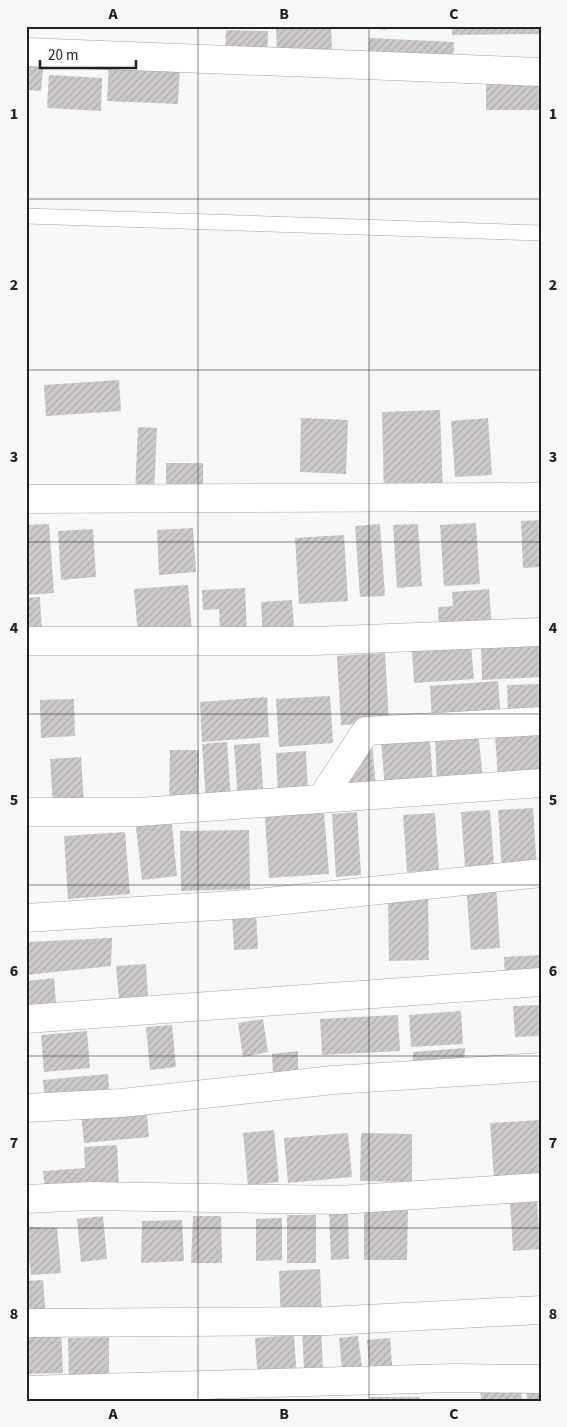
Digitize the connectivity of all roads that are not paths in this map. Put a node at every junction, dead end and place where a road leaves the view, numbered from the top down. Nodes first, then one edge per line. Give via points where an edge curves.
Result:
1 (26, 52) edge
2 (541, 72) edge
3 (26, 216) edge
4 (541, 233) edge
5 (541, 497) edge
6 (26, 499) edge
7 (541, 632) edge
8 (26, 641) edge
9 (541, 721) edge
10 (541, 783) edge
11 (321, 799) junction
12 (26, 812) edge
13 (541, 873) edge
14 (26, 918) edge
15 (541, 982) edge
16 (26, 1019) edge
17 (541, 1068) edge
18 (26, 1108) edge
19 (541, 1187) edge
20 (26, 1199) edge
21 (541, 1310) edge
22 (26, 1323) edge
23 (541, 1379) edge
24 (26, 1390) edge

1 - 2 street
3 - 4 lane
5 - 6 street
7 - 8 street via 314,641
9 - 11 street via 366,732
10 - 11 street
11 - 12 street via 139,812
13 - 14 street via 248,904
15 - 16 street
17 - 18 street via 333,1080 122,1103
19 - 20 street via 340,1200 90,1196
21 - 22 street via 328,1321
23 - 24 street via 454,1378

